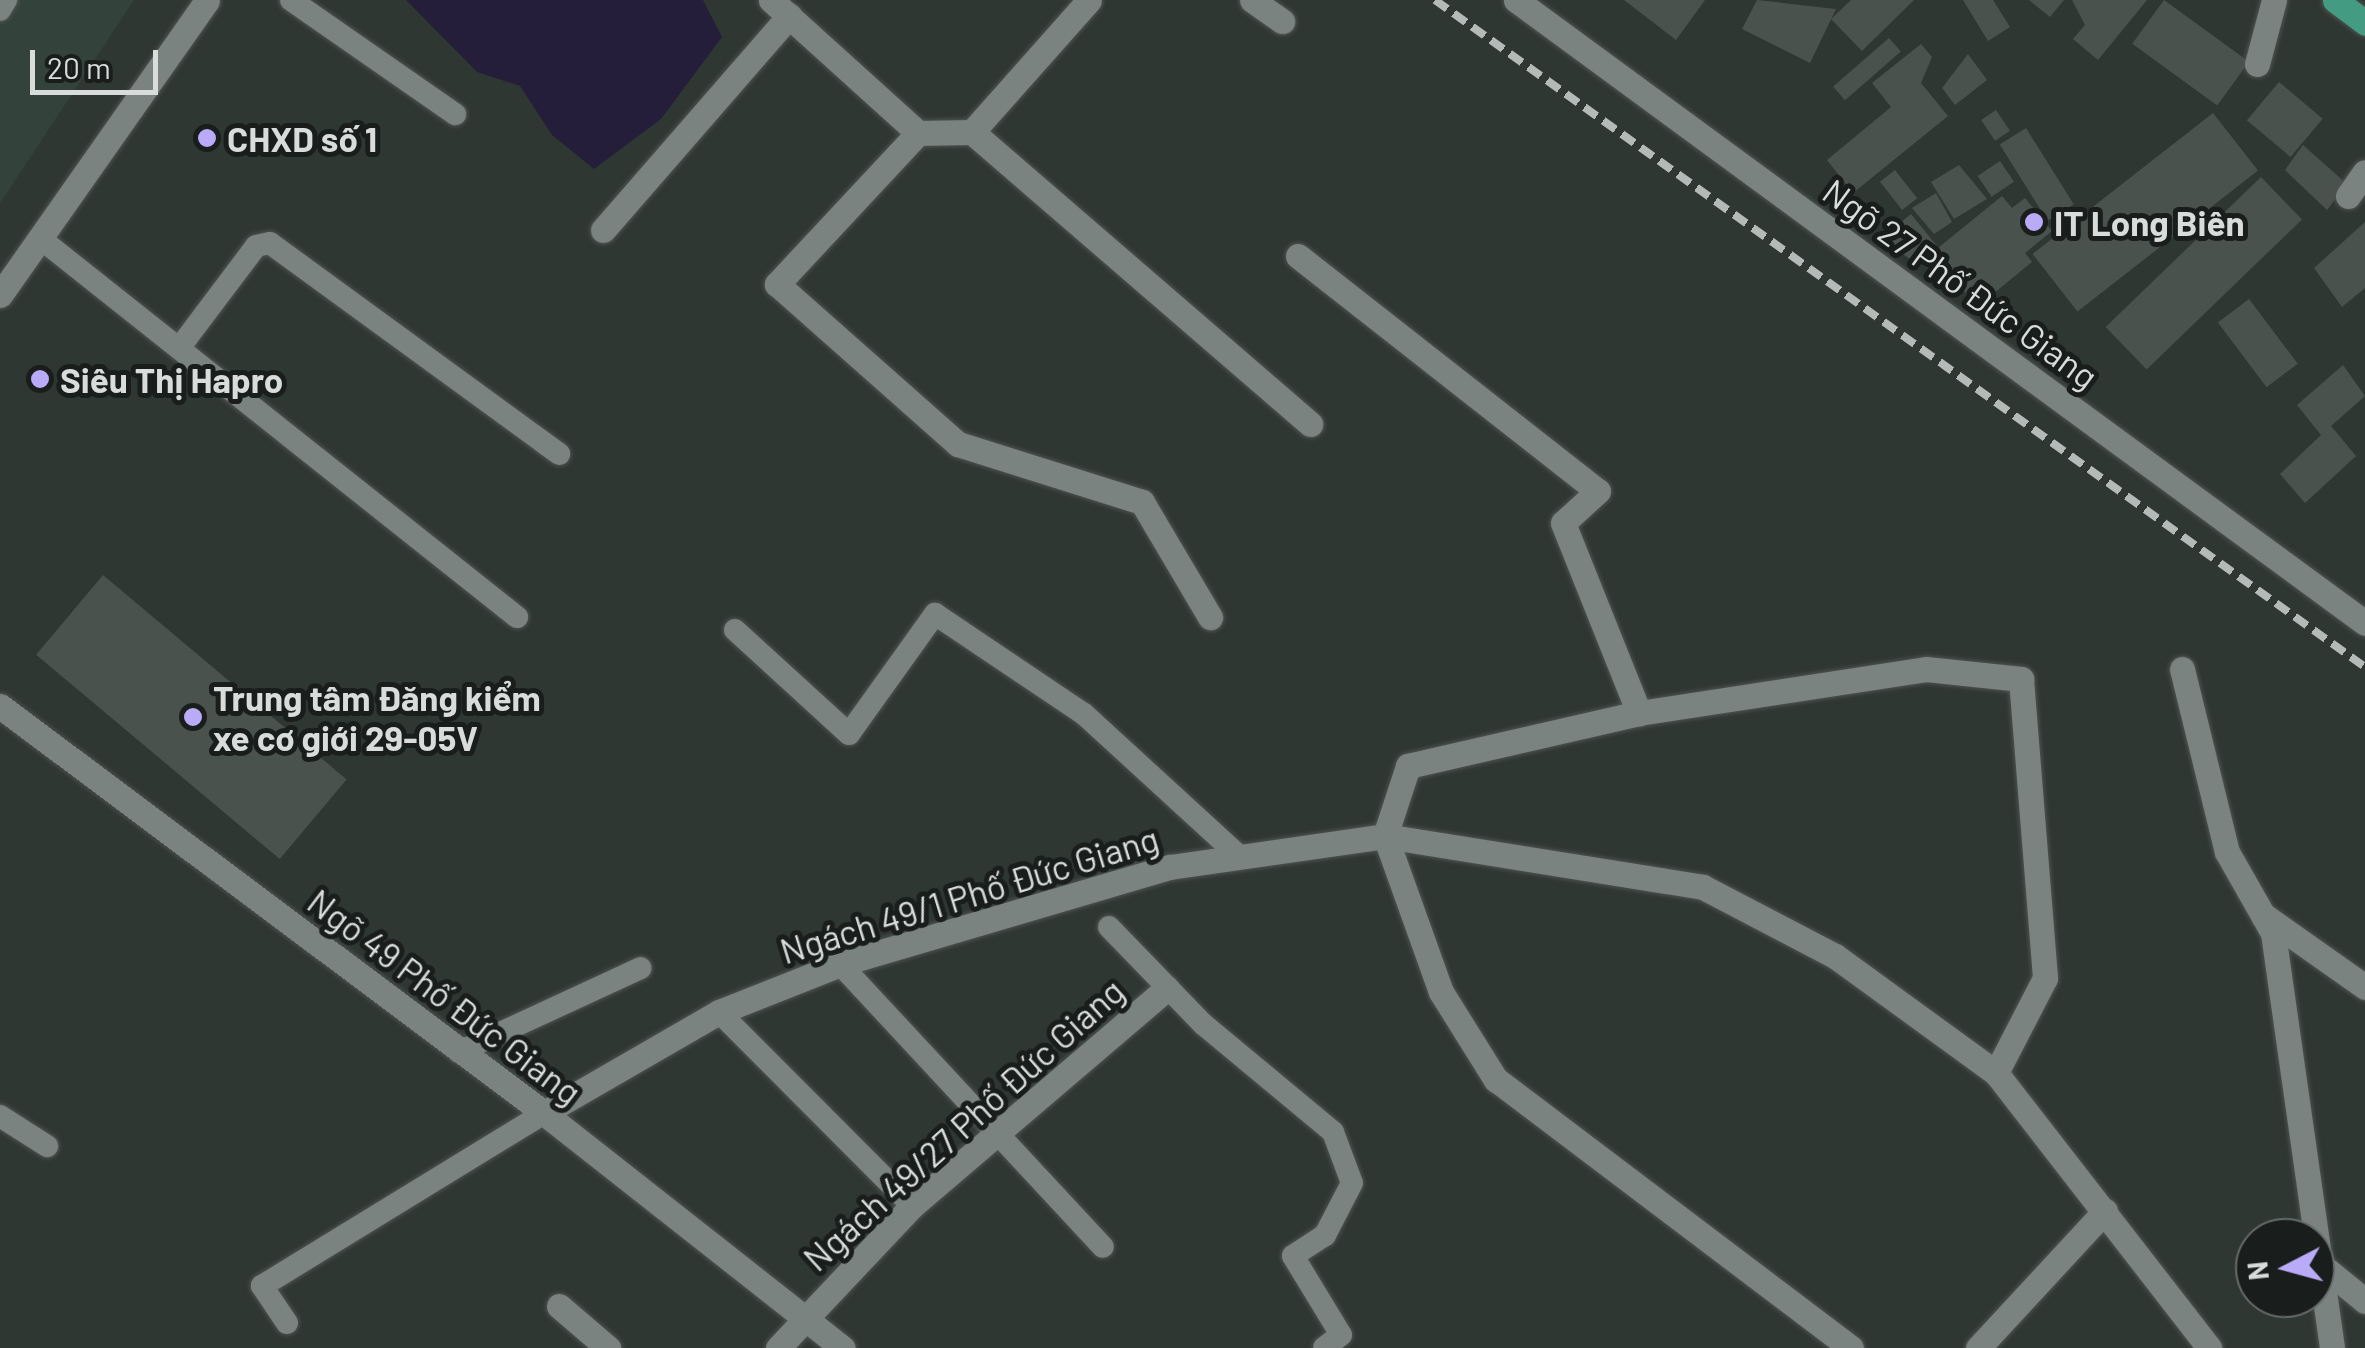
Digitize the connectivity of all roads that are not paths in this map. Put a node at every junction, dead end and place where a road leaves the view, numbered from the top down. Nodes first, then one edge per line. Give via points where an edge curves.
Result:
1 (6, 0) edge
2 (208, 0) edge
3 (291, 0) edge
4 (1089, 0) edge
5 (1252, 0) edge
6 (1516, 0) edge
7 (2274, 0) edge
8 (2335, 0) edge
9 (780, 8) edge
10 (0, 10) edge
11 (1282, 22) dead end
12 (2365, 23) edge
13 (2257, 64) dead end
14 (455, 114) dead end
15 (918, 132) junction
16 (972, 132) junction
17 (2365, 172) edge
18 (2348, 196) dead end
19 (603, 230) dead end
20 (40, 239) junction
21 (1298, 256) dead end
22 (0, 295) edge
23 (180, 347) junction
24 (1310, 424) dead end
25 (559, 454) dead end
26 (517, 617) dead end
27 (1210, 617) dead end
28 (2365, 622) edge
29 (735, 630) dead end
30 (2182, 669) dead end
31 (0, 706) edge
32 (1639, 713) junction
33 (1385, 836) junction
34 (1240, 857) junction
35 (2263, 915) junction
36 (1109, 927) dead end
37 (840, 964) junction
38 (641, 968) dead end
39 (2365, 987) edge
40 (1168, 988) junction
41 (719, 1012) junction
42 (459, 1052) junction
43 (1996, 1072) junction
44 (544, 1113) junction
45 (0, 1116) edge
46 (998, 1140) junction
47 (47, 1146) dead end
48 (912, 1206) junction
49 (2106, 1211) junction
50 (2315, 1218) edge
51 (1103, 1247) dead end
52 (2335, 1277) edge
53 (2365, 1301) edge
54 (559, 1306) dead end
55 (806, 1313) junction
56 (2328, 1318) edge
57 (287, 1323) dead end
58 (608, 1348) edge
59 (778, 1348) edge
60 (843, 1348) edge
61 (1324, 1348) edge
62 (1852, 1348) edge
63 (1978, 1348) edge
64 (2208, 1348) edge
65 (2332, 1348) edge

1 - 10 lane
2 - 20 street
3 - 14 lane
4 - 16 street
5 - 11 street
6 - 28 street, Ngõ 27 Phố Đức Giang
7 - 13 street
8 - 12 main road
9 - 15 street
9 - 19 street
15 - 16 street
15 - 27 street via 777,284 958,444 1142,502
16 - 24 street
17 - 18 street
20 - 22 street
20 - 23 lane
21 - 32 street via 1598,491 1563,523
23 - 25 lane via 256,246 270,243
23 - 26 lane
29 - 34 lane via 849,734 935,614 1084,714
30 - 35 street via 2227,852
31 - 42 street, Ngõ 49 Phố Đức Giang
32 - 33 street via 1408,766
32 - 43 street via 1926,669 2021,679 2045,978
33 - 34 street, Ngách 49/1 Phố Đức Giang
33 - 43 street, Ngách 49/1 Phố Đức Giang via 1703,887 1836,956
33 - 62 street via 1442,992 1496,1080
34 - 37 street, Ngách 49/1 Phố Đức Giang via 1101,886
35 - 39 street
35 - 50 street via 2273,933
36 - 40 lane
37 - 41 street, Ngách 49/1 Phố Đức Giang
37 - 46 lane
38 - 42 lane
40 - 46 street, Ngách 49/27 Phố Đức Giang
40 - 61 lane via 1334,1132 1352,1183 1324,1235 1293,1256 1341,1335
41 - 44 street, Ngách 49/1 Phố Đức Giang
41 - 48 lane
42 - 44 street, Ngõ 49 Phố Đức Giang
43 - 49 street, Ngách 49/1 Phố Đức Giang
44 - 55 street, Ngõ 49 Phố Đức Giang
44 - 57 lane via 262,1286
45 - 47 lane
46 - 48 street, Ngách 49/27 Phố Đức Giang
46 - 51 lane
48 - 55 street, Ngách 49/27 Phố Đức Giang
49 - 63 street
49 - 64 street, Ngách 49/1 Phố Đức Giang
52 - 53 street
54 - 58 street
55 - 59 street, Ngách 49/27 Phố Đức Giang
55 - 60 street, Ngõ 49 Phố Đức Giang
56 - 65 street

